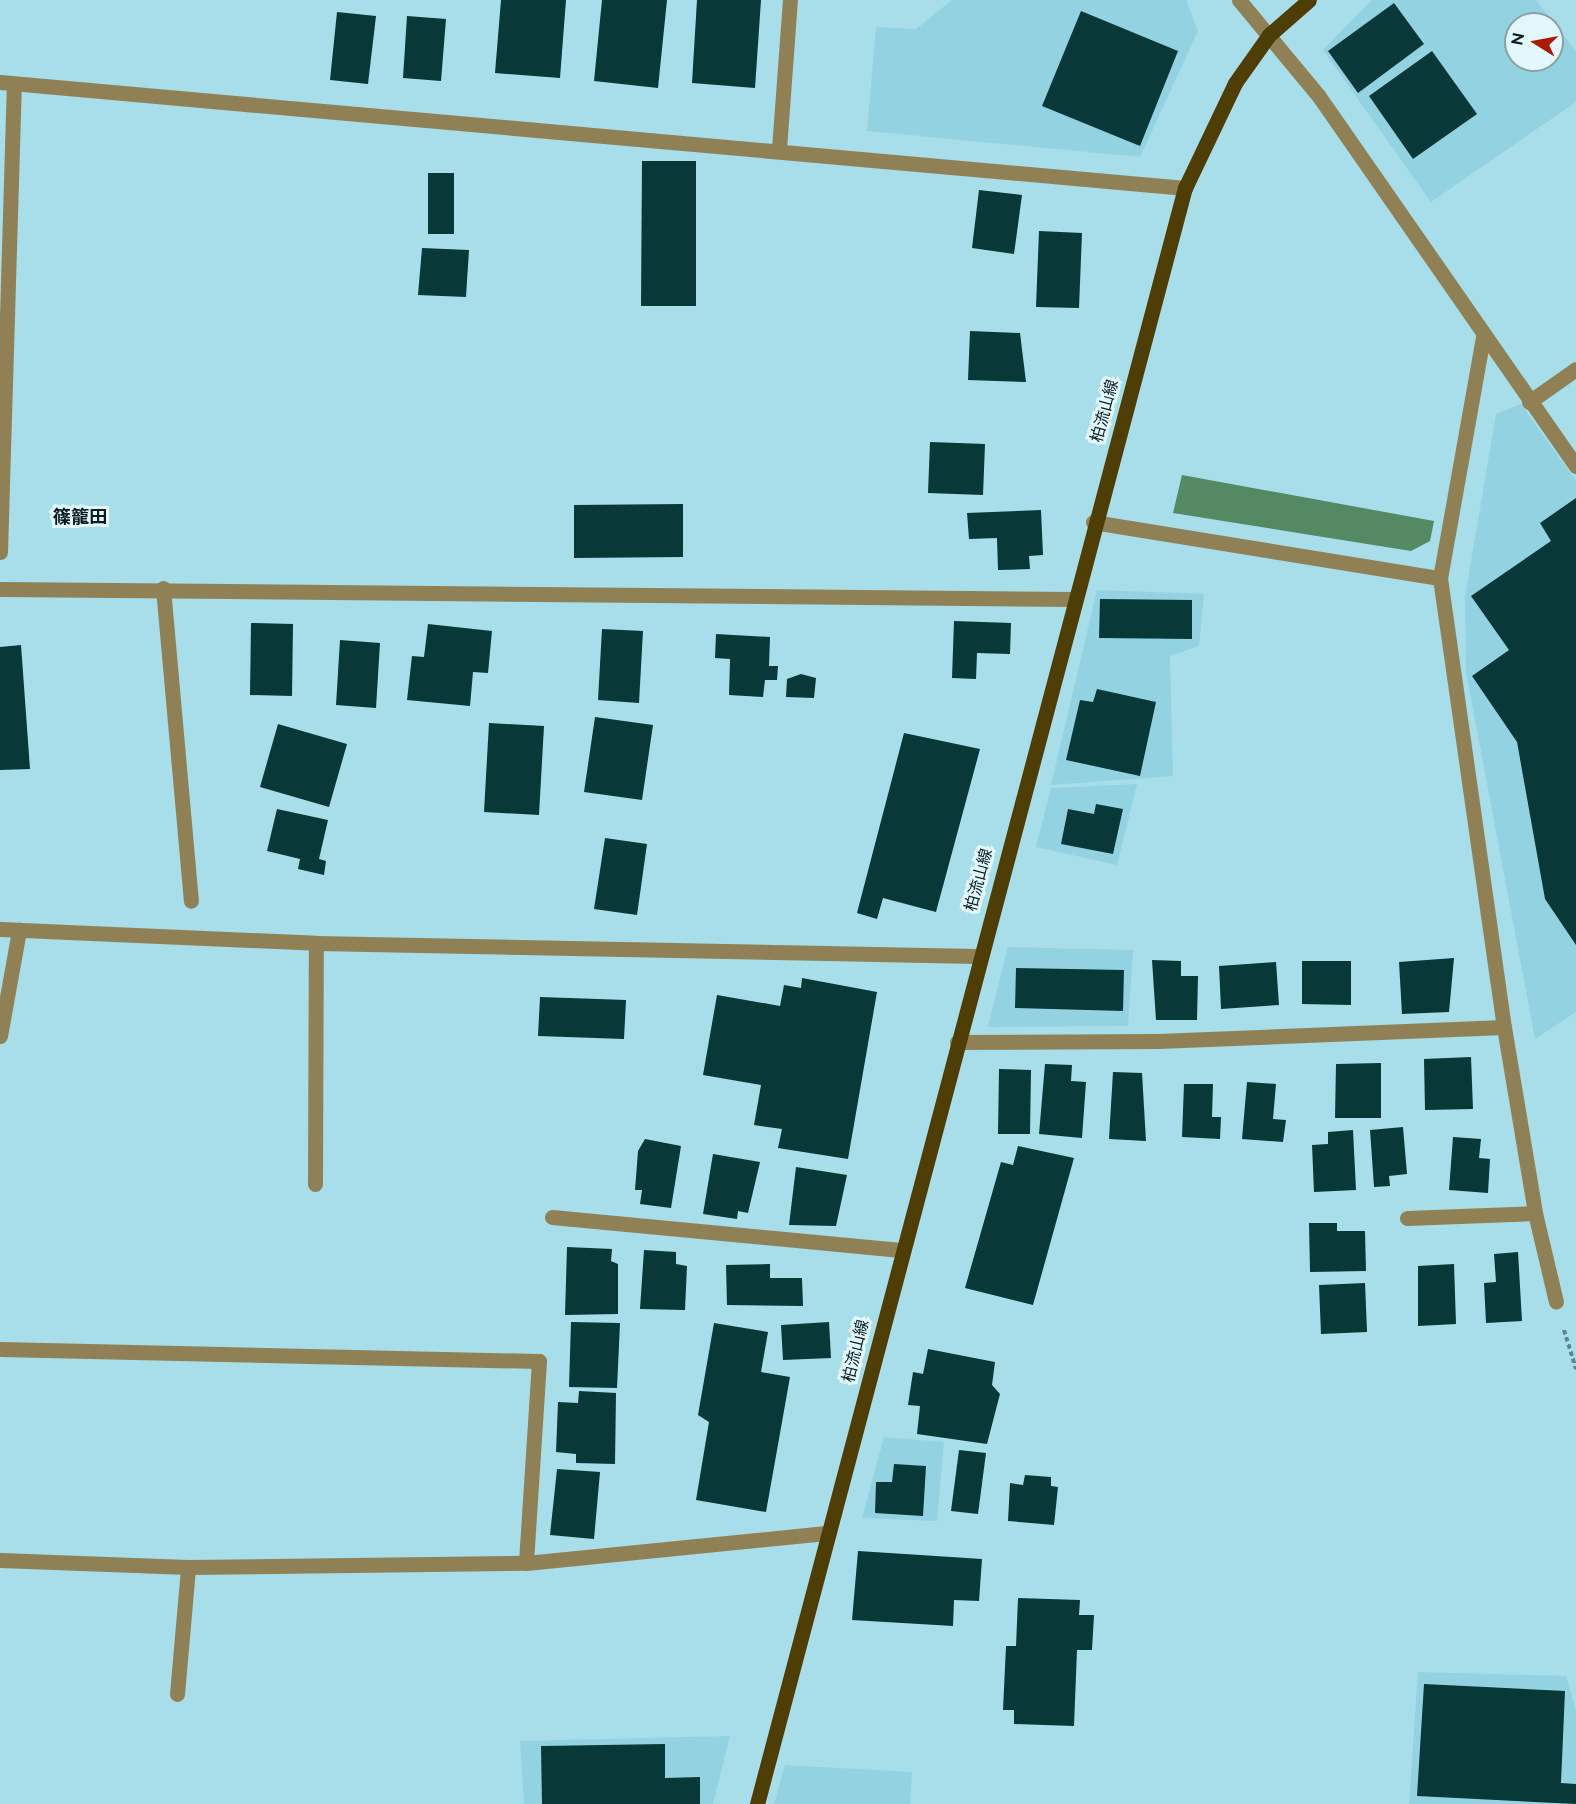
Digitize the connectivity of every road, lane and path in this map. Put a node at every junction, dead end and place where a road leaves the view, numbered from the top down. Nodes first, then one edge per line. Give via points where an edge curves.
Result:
1 (790, 0) edge
2 (1239, 0) edge
3 (1308, 0) edge
4 (1269, 35) junction
5 (7, 83) edge
6 (780, 149) junction
7 (1185, 188) junction
8 (1483, 337) junction
9 (1576, 369) edge
10 (1529, 402) junction
11 (1576, 466) edge
12 (1093, 522) junction
13 (0, 552) edge
14 (1440, 578) junction
15 (163, 588) junction
16 (0, 589) edge
17 (1074, 599) junction
18 (191, 902) dead end
19 (0, 929) edge
20 (20, 930) junction
21 (316, 944) junction
22 (977, 956) junction
23 (1504, 1027) junction
24 (0, 1036) edge
25 (957, 1042) junction
26 (315, 1184) dead end
27 (1534, 1212) junction
28 (552, 1217) dead end
29 (1407, 1218) dead end
30 (900, 1250) junction
31 (1556, 1302) joint
32 (0, 1349) edge
33 (1576, 1369) edge
34 (829, 1533) junction
35 (0, 1560) edge
36 (526, 1563) junction
37 (189, 1567) junction
38 (177, 1694) dead end
39 (757, 1804) edge

1 - 6 street
2 - 4 street
3 - 4 main road, 柏流山線
4 - 7 main road, 柏流山線 via 1235,83
4 - 8 street via 1318,95
5 - 6 street
5 - 13 street
6 - 7 street
7 - 12 main road, 柏流山線
8 - 10 street
8 - 14 street
9 - 10 street
10 - 11 street
12 - 14 street
12 - 17 main road, 柏流山線
14 - 23 street
15 - 16 street
15 - 17 street
15 - 18 street
17 - 22 main road, 柏流山線
19 - 20 street
20 - 21 street
20 - 24 street
21 - 22 street
21 - 26 street
22 - 25 main road, 柏流山線
23 - 25 street via 1158,1041
23 - 27 street
25 - 30 main road, 柏流山線
27 - 29 street
27 - 31 street
28 - 30 street
30 - 34 main road, 柏流山線
31 - 33 path
32 - 36 street via 539,1361
34 - 36 street
34 - 39 main road, 柏流山線
35 - 37 street
36 - 37 street
37 - 38 street

